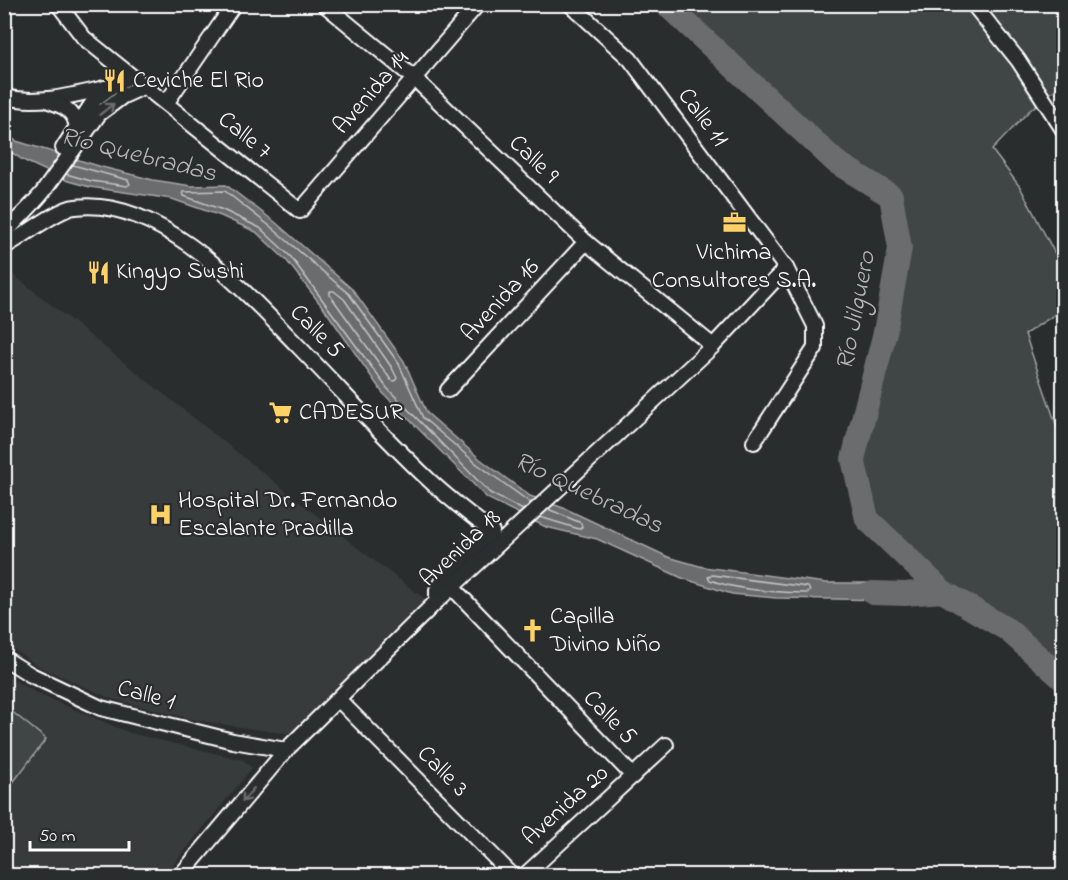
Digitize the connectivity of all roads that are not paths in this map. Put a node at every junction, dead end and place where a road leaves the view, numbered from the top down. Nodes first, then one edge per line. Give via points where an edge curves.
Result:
1 (58, 4) edge
2 (234, 4) edge
3 (324, 4) edge
4 (478, 4) edge
5 (570, 4) edge
6 (974, 4) edge
7 (130, 76) junction
8 (415, 79) junction
9 (111, 87) junction
10 (143, 87) junction
11 (4, 97) edge
12 (49, 101) junction
13 (167, 102) junction
14 (1064, 131) edge
15 (75, 135) junction
16 (300, 210) joint
17 (4, 234) edge
18 (586, 242) junction
19 (4, 247) edge
20 (786, 268) junction
21 (713, 346) junction
22 (448, 390) dead end
23 (754, 442) dead end
24 (453, 587) junction
25 (437, 601) junction
26 (4, 658) edge
27 (339, 700) junction
28 (666, 745) dead end
29 (286, 750) junction
30 (633, 776) junction
31 (180, 876) edge
32 (513, 876) edge
33 (524, 876) edge

1 - 7 street, Calle 7 via 84,38
2 - 13 street
3 - 8 street, Calle 9
4 - 8 street, Avenida 14
5 - 20 street, Calle 11 via 630,59
6 - 14 street via 1018,60
7 - 9 street
7 - 10 street, Calle 7
8 - 16 street, Avenida 14
8 - 18 street, Calle 9
9 - 12 street
9 - 15 street via 95,99
10 - 13 street, Calle 7
15 -> 10 street via 123,96
11 - 12 street
12 - 15 street via 68,109 76,118
13 - 16 street, Calle 7
15 - 17 street via 40,189 26,200 20,215
18 - 21 street, Calle 9
18 - 22 street, Avenida 16
19 - 25 street, Calle 5 via 72,207 91,206 151,223 195,249 226,274 430,480 492,532 442,581
20 - 21 street, Avenida 18
20 - 23 street, Calle 11 via 814,326 814,348
21 - 24 street, Avenida 18
24 - 25 street, Avenida 18
24 - 30 street, Calle 5
25 - 27 street, Avenida 18
26 - 29 street, Calle 1 via 101,708
27 - 29 street, Avenida 18
27 - 32 street, Calle 3
28 - 30 street, Avenida 20
29 -> 31 street, Avenida 18
30 - 33 street, Avenida 20

